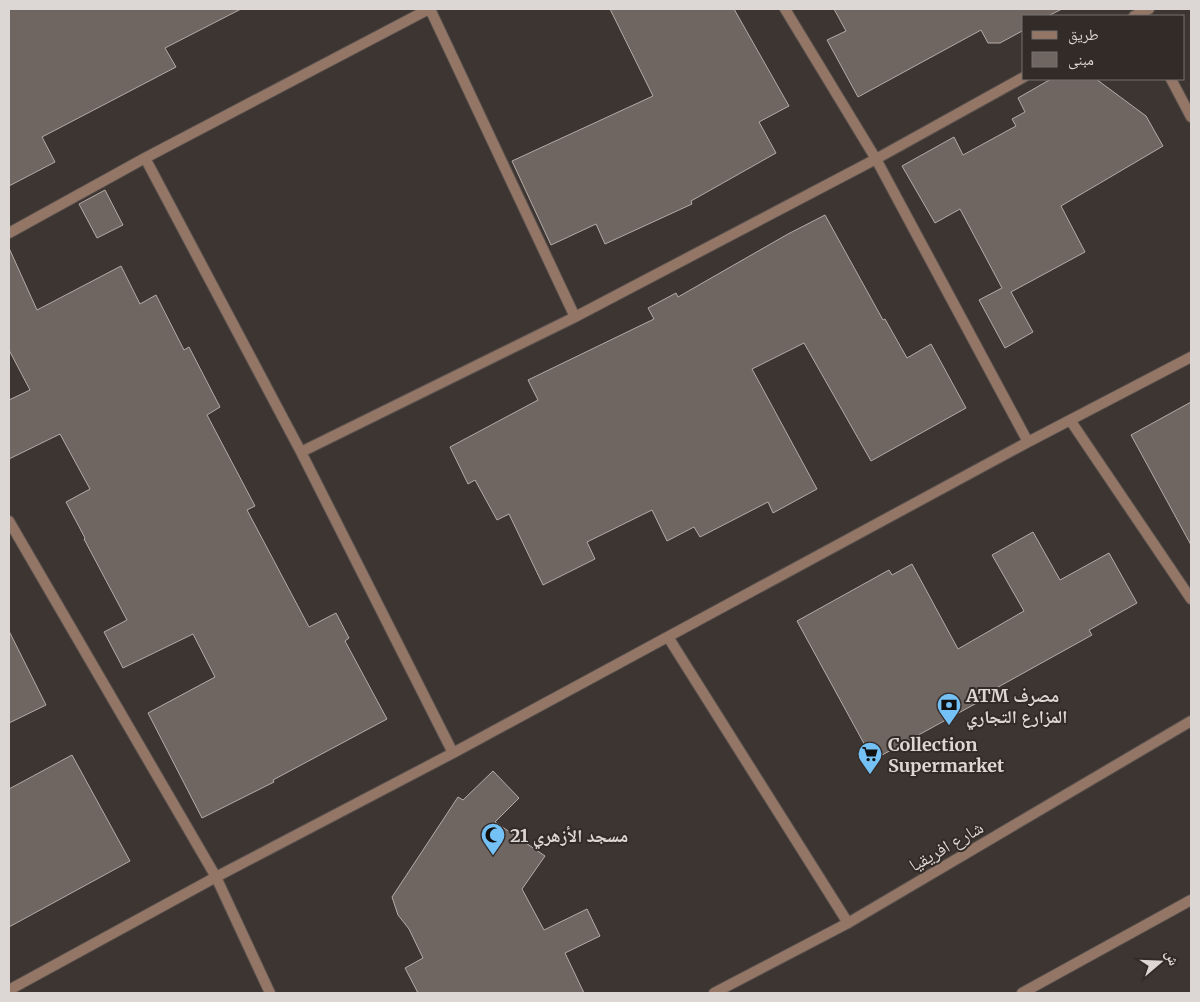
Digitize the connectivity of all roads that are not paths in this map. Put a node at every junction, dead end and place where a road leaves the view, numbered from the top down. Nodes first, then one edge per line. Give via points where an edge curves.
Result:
1 (430, 9) edge
2 (784, 9) edge
3 (1149, 9) edge
4 (1138, 15) edge
5 (1022, 78) edge
6 (1172, 80) edge
7 (1191, 117) edge
8 (145, 158) junction
9 (876, 159) junction
10 (9, 233) edge
11 (575, 317) junction
12 (1191, 357) edge
13 (1070, 420) junction
14 (1028, 442) junction
15 (302, 452) junction
16 (9, 521) edge
17 (1191, 599) edge
18 (668, 637) junction
19 (1191, 721) edge
20 (453, 753) junction
21 (216, 876) junction
22 (1191, 900) edge
23 (848, 922) junction
24 (10, 991) edge
25 (270, 993) edge
26 (714, 993) edge
27 (1022, 993) edge

1 - 8 street
1 - 11 street
2 - 9 street
3 - 4 street
5 - 9 street
6 - 7 street
8 - 10 street
8 - 15 street
9 - 11 street
9 - 14 street
11 - 15 street
12 - 13 street
13 - 14 street
13 - 17 street
14 - 18 street
15 - 20 street
16 - 21 street
18 - 20 street
18 - 23 street
19 - 23 street, شارع افريقيا
20 - 21 street
21 - 24 street
21 - 25 street
22 - 27 street
23 - 26 street, شارع افريقيا

